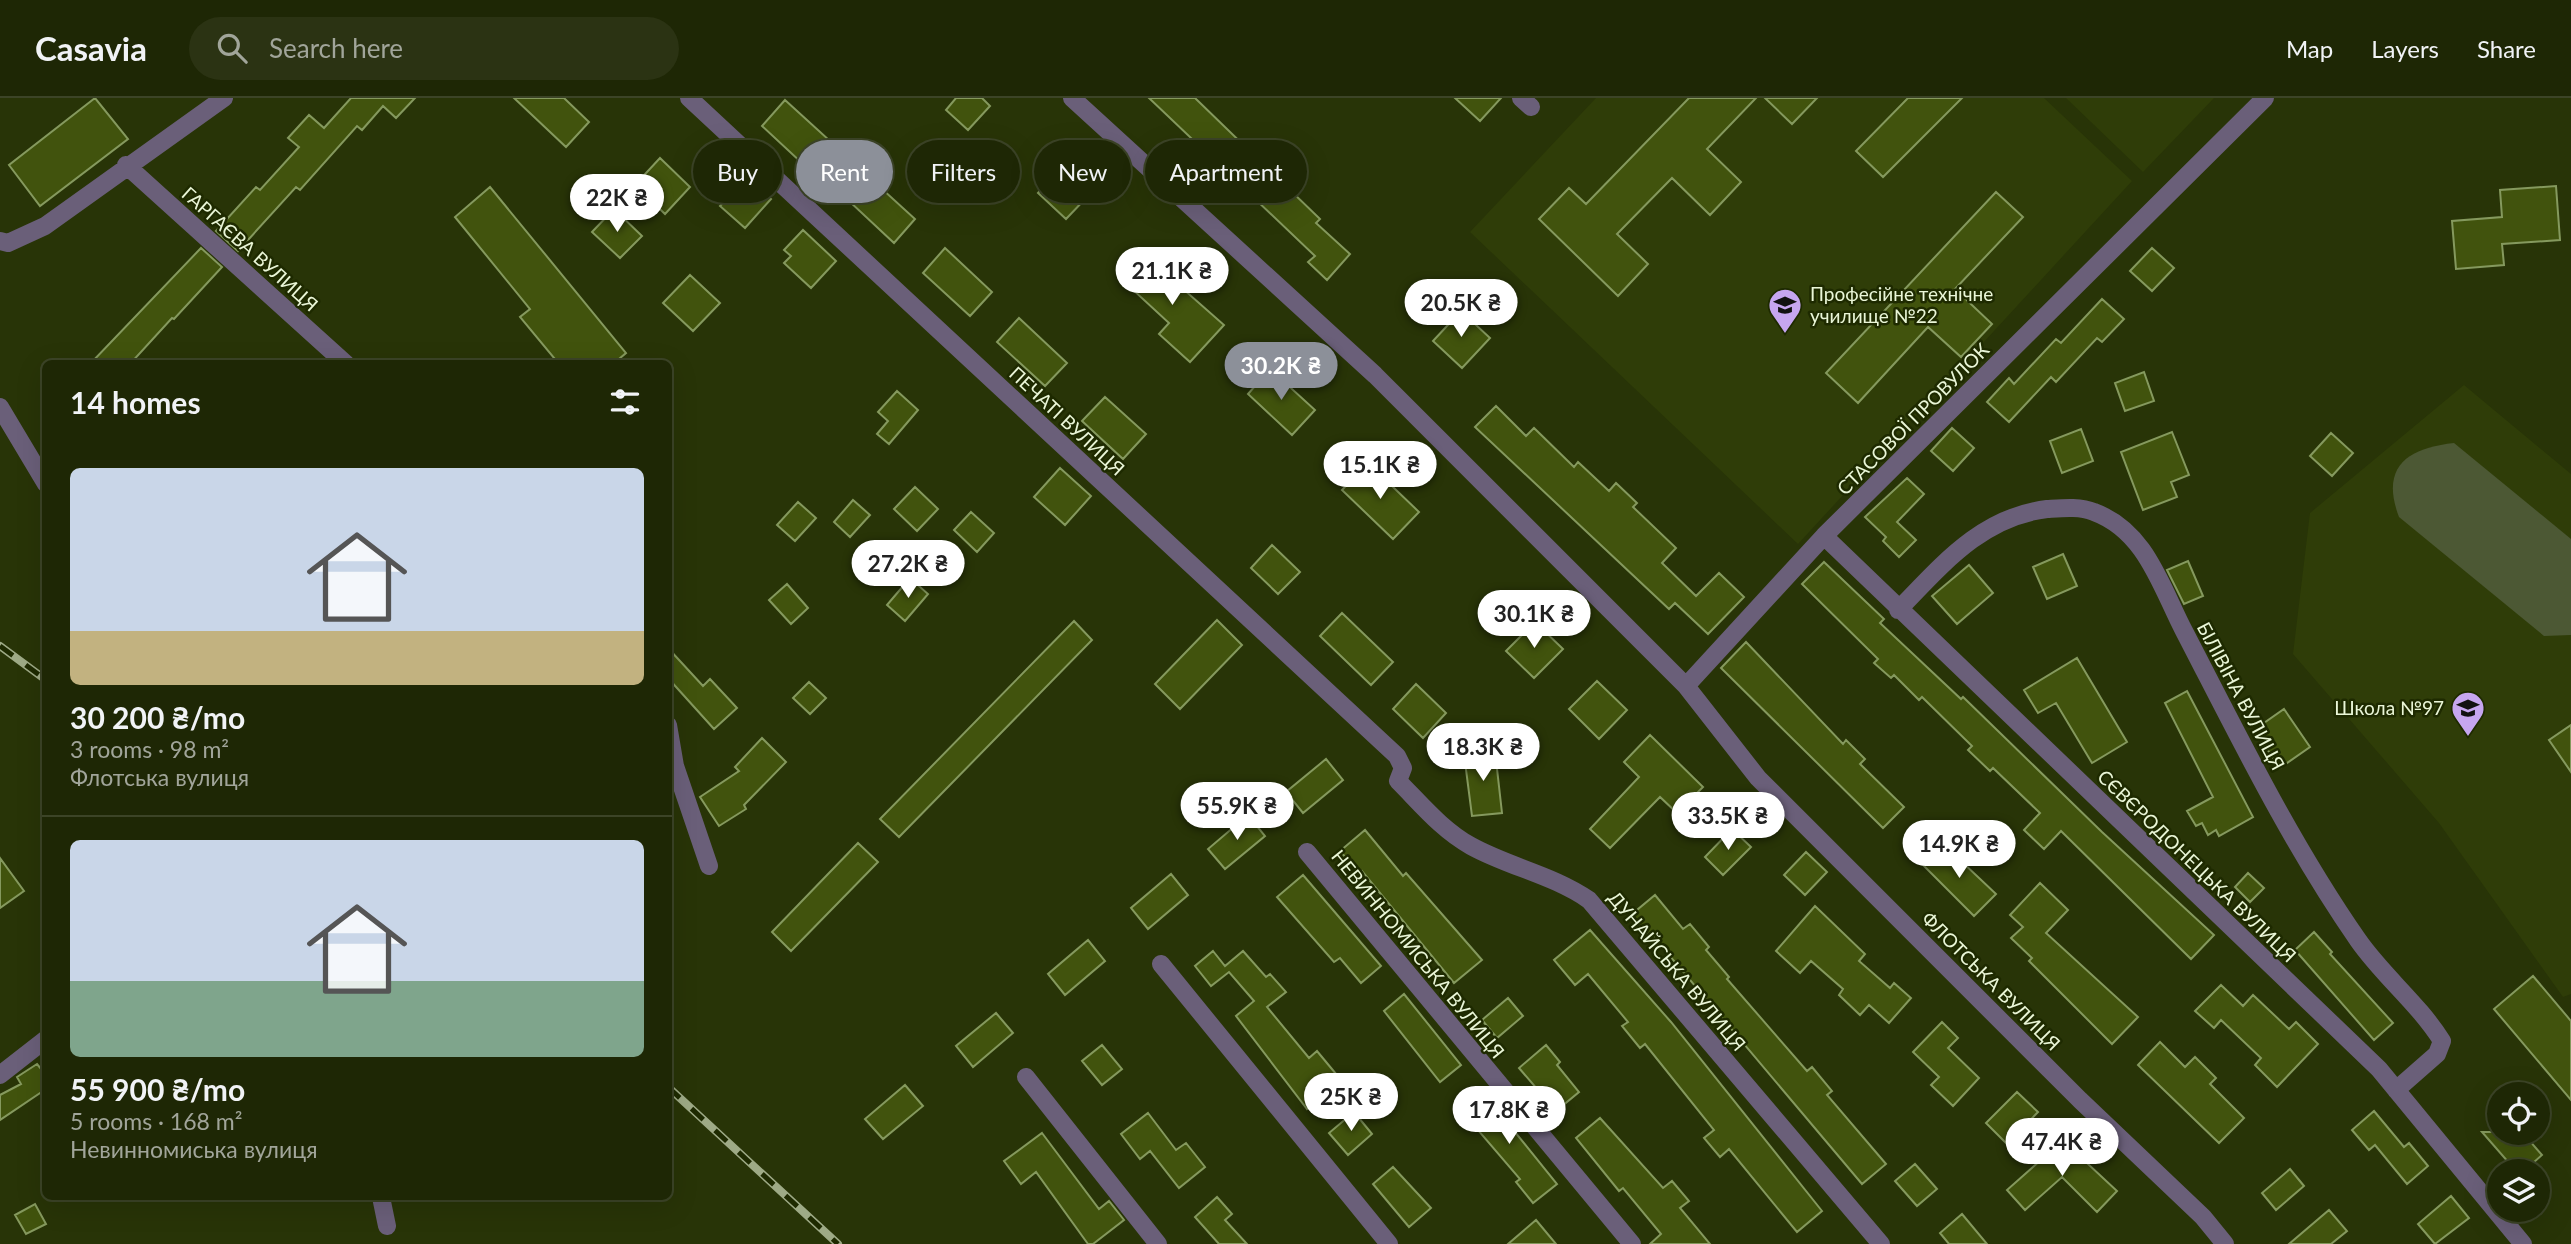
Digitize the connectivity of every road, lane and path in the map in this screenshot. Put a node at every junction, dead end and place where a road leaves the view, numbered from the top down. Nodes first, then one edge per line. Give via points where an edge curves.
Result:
1 (224, 98) edge
2 (689, 98) edge
3 (1072, 98) edge
4 (2265, 98) edge
5 (126, 165) junction
6 (0, 241) edge
7 (342, 360) edge
8 (0, 407) edge
9 (42, 477) edge
10 (1824, 536) junction
11 (1898, 610) junction
12 (1686, 686) junction
13 (672, 749) edge
14 (1398, 781) joint
15 (1307, 852) dead end
16 (709, 866) dead end
17 (1161, 964) dead end
18 (42, 1042) edge
19 (0, 1075) edge
20 (1026, 1077) dead end
21 (2396, 1090) junction
22 (382, 1200) edge
23 (387, 1226) dead end
24 (1158, 1244) edge
25 (1389, 1244) edge
26 (1632, 1244) edge
27 (1881, 1244) edge
28 (2225, 1244) edge
29 (2523, 1244) edge

1 - 5 street
2 - 14 street, ПЕЧАТІ ВУЛИЦЯ via 1396,756 1403,768
3 - 12 street, ФЛОТСЬКА ВУЛИЦЯ via 1375,375
4 - 10 street, СТАСОВОЇ ПРОВУЛОК
5 - 6 street via 45,226 8,243
5 - 7 street, ГАРГАЄВА ВУЛИЦЯ
8 - 9 street
10 - 11 street, СЄВЄРОДОНЕЦЬКА ВУЛИЦЯ
10 - 12 street, СТАСОВОЇ ПРОВУЛОК
11 - 21 street, СЄВЄРОДОНЕЦЬКА ВУЛИЦЯ
11 - 21 street, БІЛІВІНА ВУЛИЦЯ via 1970,539 2011,516 2063,507 2094,512 2123,528 2148,556 2300,854 2360,943 2426,1016 2442,1041 2437,1054
12 - 28 street, ФЛОТСЬКА ВУЛИЦЯ via 1758,778 2203,1217
13 - 16 street
14 - 27 street, ДУНАЙСЬКА ВУЛИЦЯ via 1443,827 1472,846 1568,885 1589,900
15 - 26 street, НЕВИННОМИСЬКА ВУЛИЦЯ
17 - 25 street
18 - 19 street
20 - 24 street
21 - 29 street, СЄВЄРОДОНЕЦЬКА ВУЛИЦЯ
22 - 23 street

